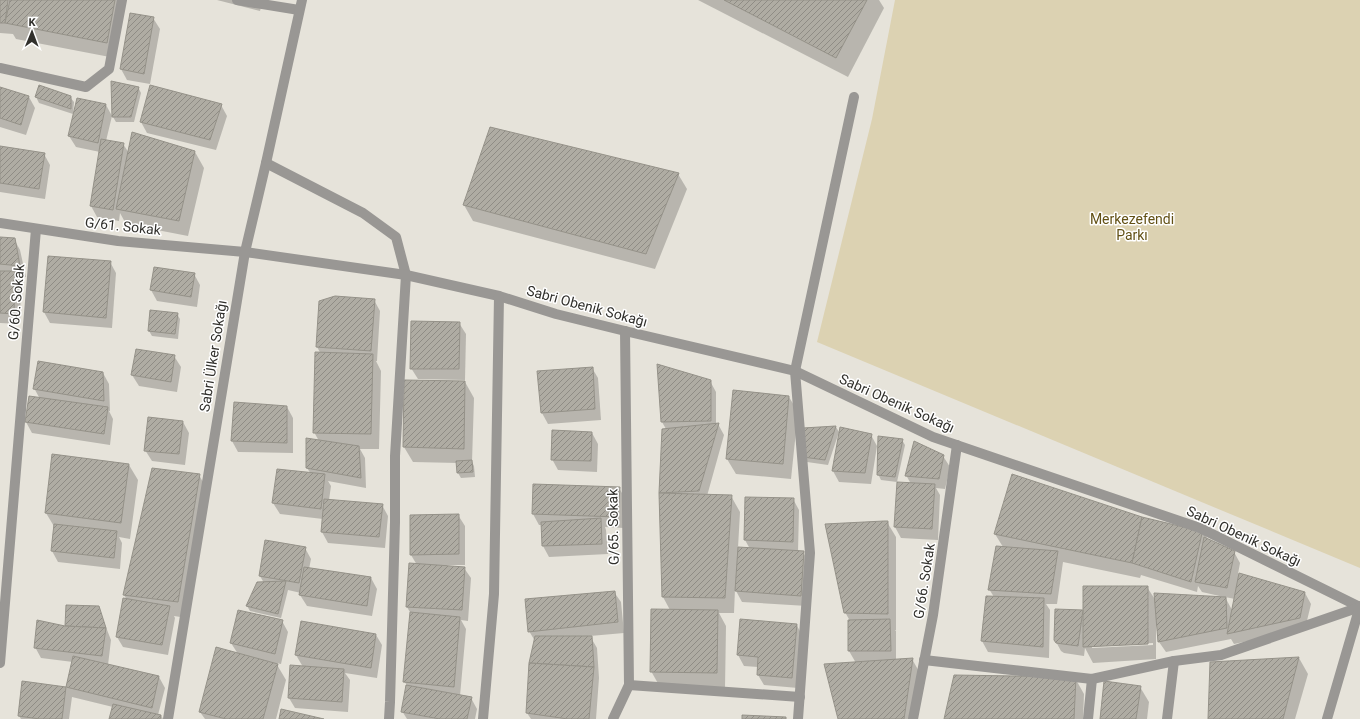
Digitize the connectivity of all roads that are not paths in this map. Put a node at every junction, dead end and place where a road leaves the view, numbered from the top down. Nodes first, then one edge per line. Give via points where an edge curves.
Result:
1 (122, 0) edge
2 (237, 0) edge
3 (302, 0) edge
4 (299, 10) junction
5 (0, 68) edge
6 (854, 97) dead end
7 (266, 163) junction
8 (0, 223) edge
9 (36, 229) junction
10 (244, 252) junction
11 (406, 274) junction
12 (499, 296) junction
13 (626, 331) junction
14 (795, 371) junction
15 (957, 445) junction
16 (1360, 607) edge
17 (924, 660) junction
18 (1174, 661) junction
19 (0, 663) edge
20 (1092, 679) junction
21 (629, 685) junction
22 (800, 697) junction
23 (168, 719) edge
24 (389, 719) edge
25 (483, 719) edge
26 (613, 719) edge
27 (798, 719) edge
28 (913, 719) edge
29 (1088, 719) edge
30 (1167, 719) edge
31 (1327, 719) edge

1 - 5 street via 109,68 86,88
2 - 4 street
3 - 4 street, Sabri Ülker Sokağı
4 - 7 street, Sabri Ülker Sokağı
6 - 14 street
7 - 10 street, Sabri Ülker Sokağı
7 - 11 street via 363,213 396,237
8 - 9 street, G/61. Sokak
9 - 10 street, G/61. Sokak via 118,241
9 - 19 street, G/60. Sokak
10 - 11 street, G/61. Sokak
10 - 23 street, Sabri Ülker Sokağı
11 - 12 street, Sabri Obenik Sokağı
11 - 24 street via 395,456
12 - 13 street, Sabri Obenik Sokağı via 556,314
12 - 25 street via 494,594
13 - 14 street, Sabri Obenik Sokağı
13 - 21 street, G/65. Sokak
14 - 15 street, Sabri Obenik Sokağı via 933,437
14 - 22 street via 810,553
15 - 16 street, Sabri Obenik Sokağı via 1200,528
15 - 17 street, G/66. Sokak via 933,615
16 - 18 street via 1220,655
16 - 31 street
17 - 20 street
17 - 28 street, G/66. Sokak
18 - 20 street
18 - 30 street
20 - 29 street
21 - 22 street
21 - 26 street, G/65. Sokak
22 - 27 street

